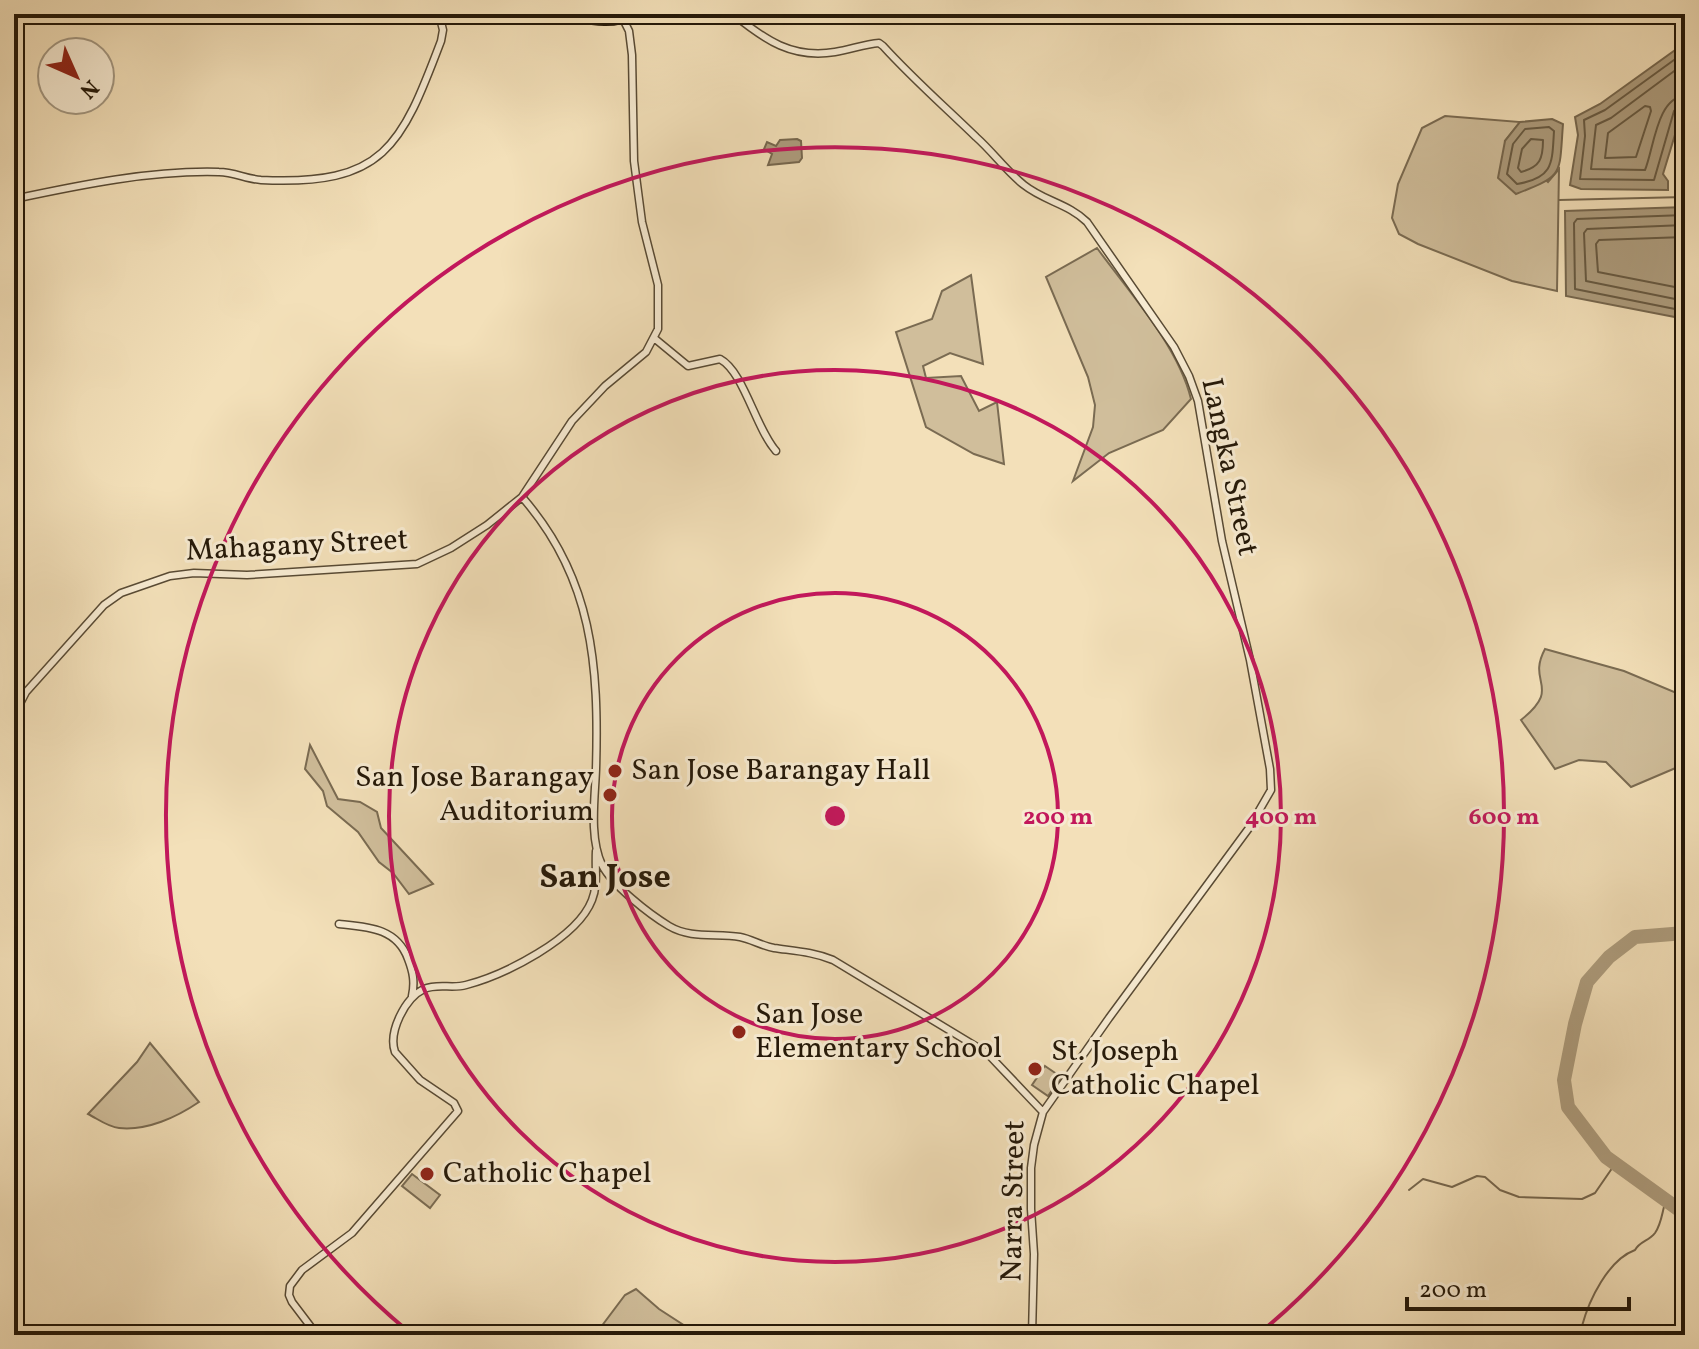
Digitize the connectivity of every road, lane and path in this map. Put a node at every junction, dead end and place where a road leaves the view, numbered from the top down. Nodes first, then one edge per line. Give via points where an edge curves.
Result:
1 (439, 14) edge
2 (561, 14) edge
3 (733, 14) edge
4 (627, 16) edge
5 (14, 199) edge
6 (654, 338) junction
7 (776, 451) dead end
8 (522, 497) junction
9 (14, 715) edge
10 (596, 847) junction
11 (615, 881) junction
12 (596, 886) junction
13 (339, 924) dead end
14 (411, 999) junction
15 (1043, 1112) junction
16 (317, 1335) edge
17 (1032, 1335) edge

1 - 5 street via 441,41 395,140 374,160 347,174 323,180 258,180 222,172 189,173
2 - 4 street via 601,20
3 - 15 street, Langka Street via 766,40 799,53 883,46 1034,194 1073,210 1087,222 1174,347 1198,401 1271,790 1243,837
4 - 6 street via 634,161 658,285
6 - 7 street via 688,366 720,359 728,363
6 - 8 street, Mahagany Street via 646,352 572,421
8 - 9 street, Mahagany Street via 463,540 417,564 247,575 194,573 121,593 26,692
8 - 10 street, Narra Street via 571,570 589,633 597,696
10 - 11 street, Narra Street
10 - 12 street
11 - 12 street
11 - 15 street, Narra Street via 676,930 740,937 833,960 987,1053
12 - 14 street via 585,912 534,957 465,986 432,986
13 - 14 street via 374,928 397,939 412,971
14 - 16 street via 395,1029 393,1048 412,1072 458,1111 352,1233 302,1270 290,1286 290,1298
15 - 17 street, Narra Street via 1031,1179

